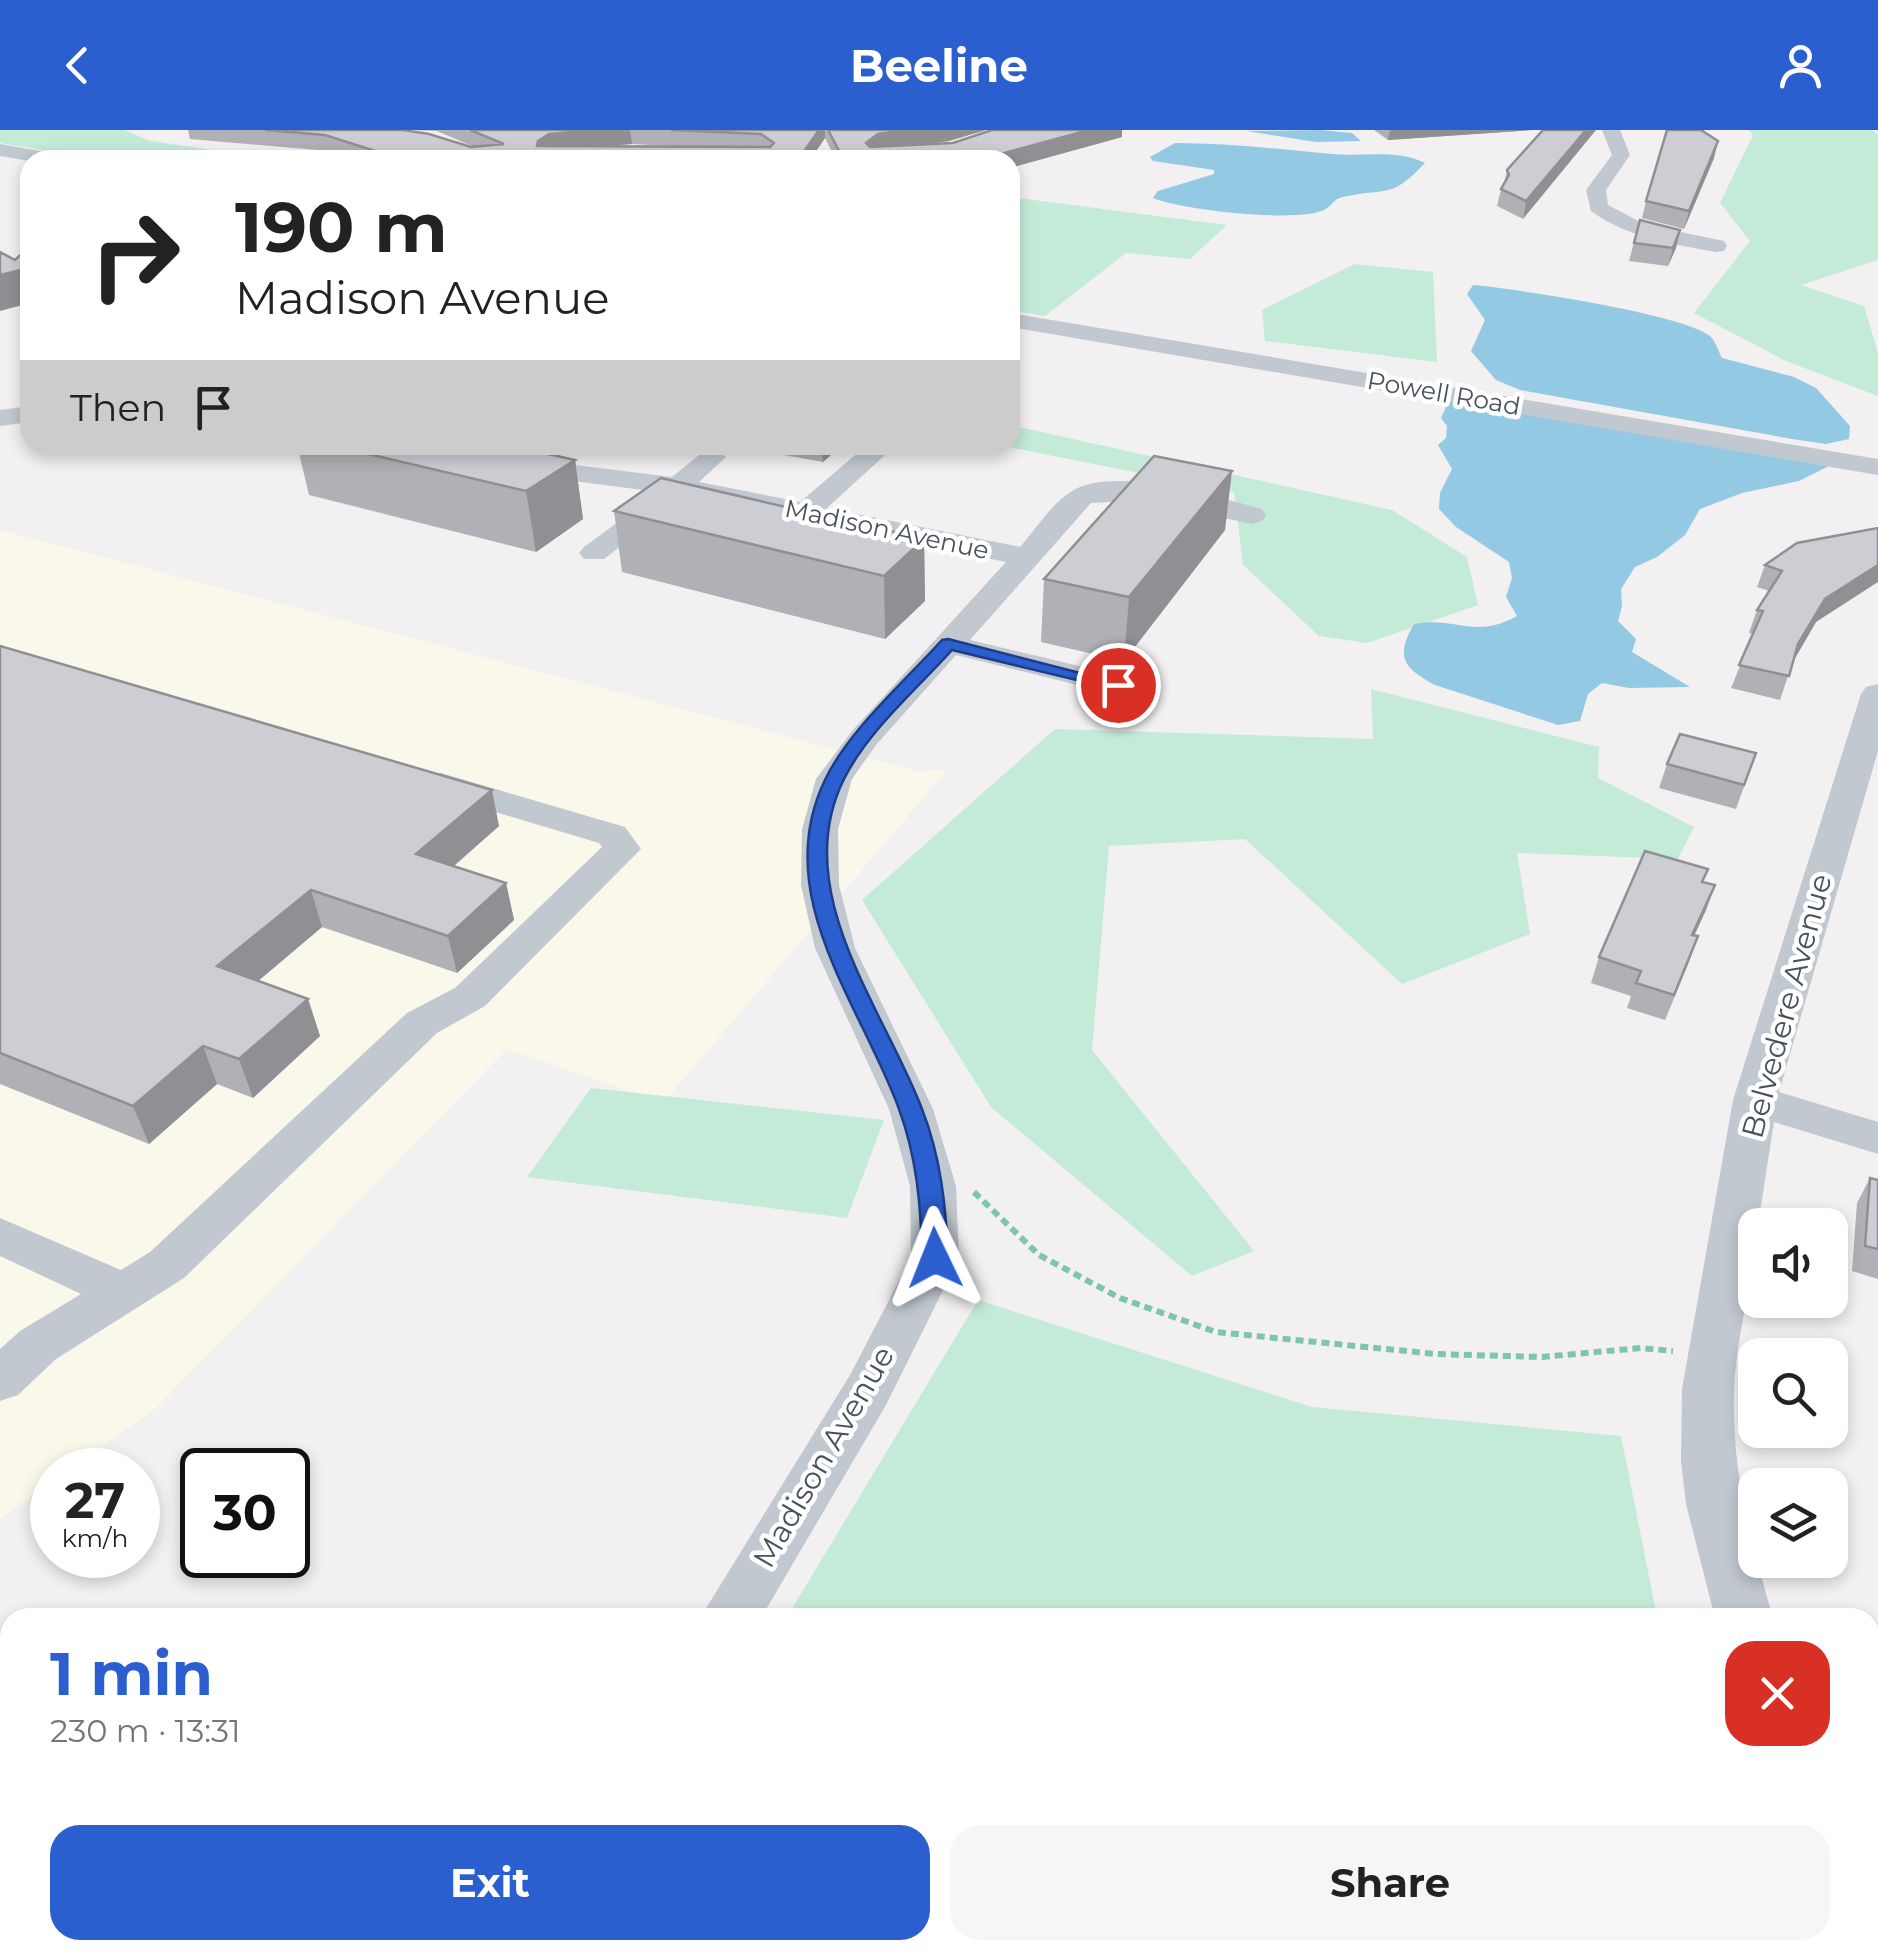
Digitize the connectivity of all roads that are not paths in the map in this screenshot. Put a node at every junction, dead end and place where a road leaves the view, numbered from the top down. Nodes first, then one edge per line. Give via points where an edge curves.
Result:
1 (1611, 130) edge
2 (1716, 246) dead end
3 (1020, 322) edge
4 (874, 455) edge
5 (713, 456) dead end
6 (529, 457) edge
7 (656, 460) dead end
8 (1878, 466) edge
9 (497, 471) edge
10 (631, 480) junction
11 (678, 486) junction
12 (819, 514) junction
13 (1252, 515) dead end
14 (870, 525) junction
15 (804, 542) edge
16 (841, 550) edge
17 (594, 553) dead end
18 (1024, 558) junction
19 (948, 644) junction
20 (1118, 685) dead end
21 (1878, 694) edge
22 (406, 774) edge
23 (1861, 808) edge
24 (1755, 1100) junction
25 (1878, 1138) edge
26 (0, 1236) edge
27 (125, 1294) junction
28 (0, 1380) edge
29 (735, 1608) edge
30 (1741, 1608) edge

1 - 2 street via 1621,155 1596,190 1598,207 1646,231
3 - 8 street, Powell Road
4 - 12 street
5 - 11 street
6 - 9 street, Madison Avenue
6 - 10 street, Madison Avenue
7 - 10 street
10 - 11 street, Madison Avenue
11 - 12 street, Madison Avenue
11 - 17 street
12 - 14 street, Madison Avenue
12 - 15 street
13 - 18 street, Madison Avenue via 1122,490 1094,491
14 - 16 street
14 - 18 street, Madison Avenue
18 - 19 street, Madison Avenue
19 - 20 street
19 - 29 street, Madison Avenue via 834,780 820,829 820,885 835,948 910,1108 932,1186 935,1258 868,1390
21 - 23 street, Belvedere Avenue
22 - 27 street via 612,835 622,849 470,997 422,1023 167,1265
23 - 24 street, Belvedere Avenue
24 - 25 street
24 - 30 street, Belvedere Avenue via 1708,1389 1713,1504
26 - 27 street
27 - 28 street via 52,1335

